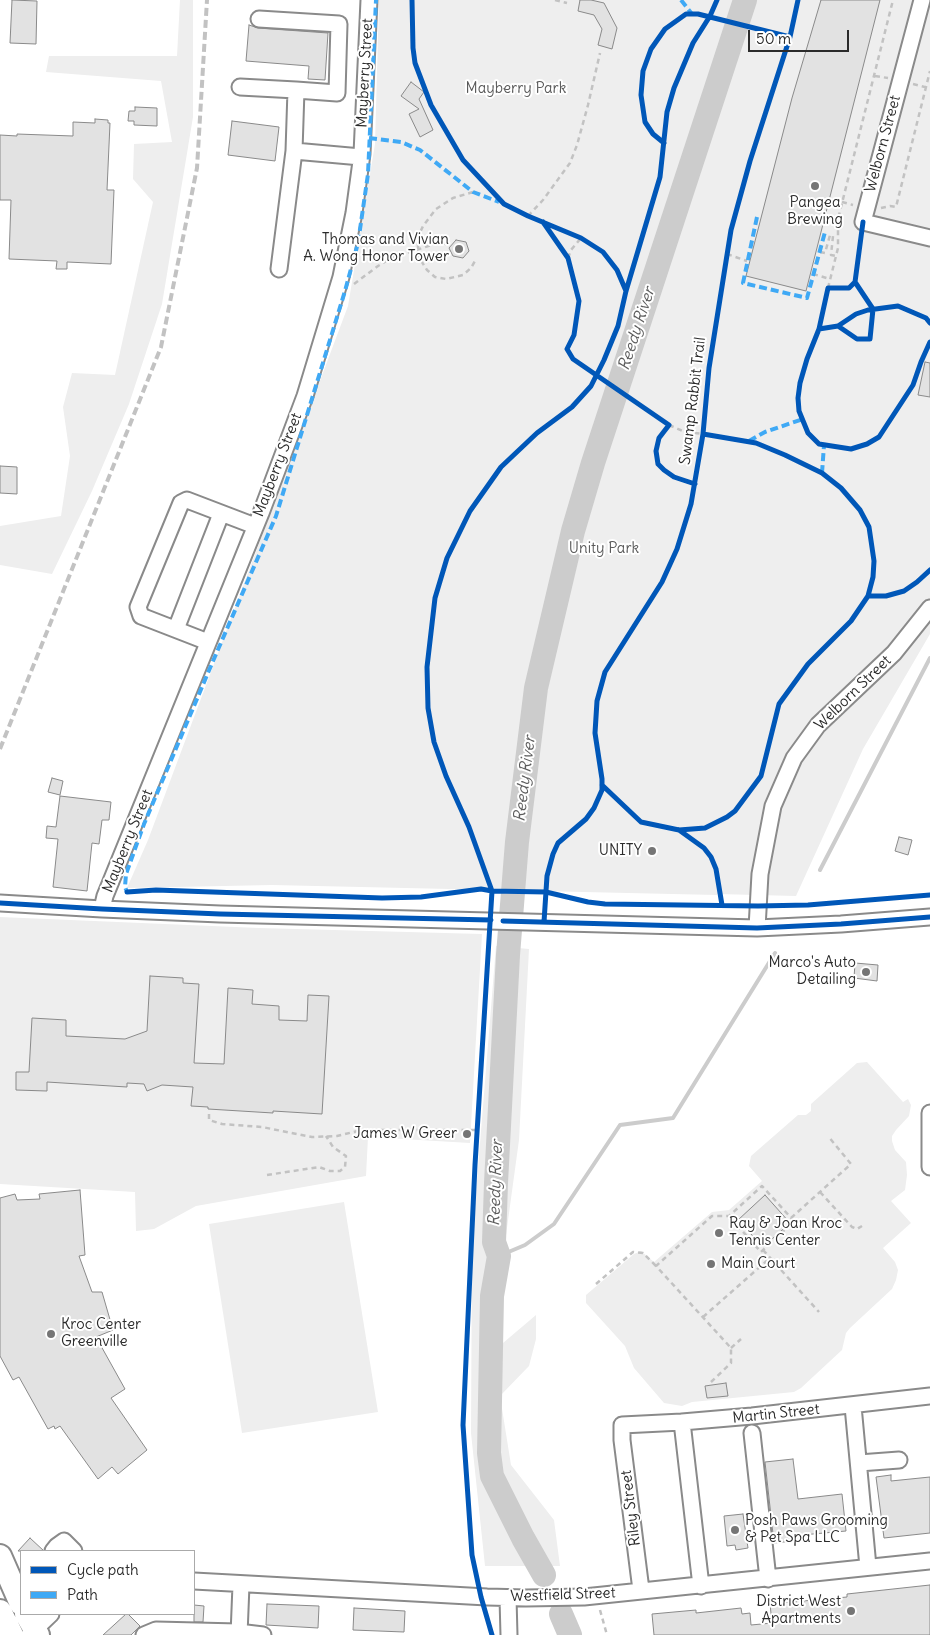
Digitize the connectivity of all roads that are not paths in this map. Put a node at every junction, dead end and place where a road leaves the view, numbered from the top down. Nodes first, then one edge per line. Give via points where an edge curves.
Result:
1 (369, 0) edge
2 (922, 0) edge
3 (259, 19) dead end
4 (240, 87) dead end
5 (296, 90) junction
6 (294, 151) junction
7 (361, 157) junction
8 (930, 238) edge
9 (279, 269) dead end
10 (221, 514) junction
11 (255, 526) junction
12 (930, 608) edge
13 (176, 629) junction
14 (208, 642) junction
15 (0, 903) edge
16 (102, 909) junction
17 (930, 918) edge
18 (757, 928) junction
19 (930, 1119) edge
20 (930, 1167) edge
21 (930, 1396) edge
22 (853, 1406) junction
23 (682, 1422) junction
24 (622, 1425) joint
25 (752, 1433) dead end
26 (899, 1460) dead end
27 (858, 1463) junction
28 (54, 1550) edge
29 (73, 1550) edge
30 (0, 1556) edge
31 (930, 1560) edge
32 (868, 1567) junction
33 (768, 1579) junction
34 (195, 1582) edge
35 (241, 1584) junction
36 (701, 1586) junction
37 (641, 1590) junction
38 (508, 1598) junction
39 (20, 1602) edge
40 (0, 1611) edge
41 (50, 1615) edge
42 (32, 1628) edge
43 (151, 1634) edge
44 (238, 1634) edge
45 (12, 1635) edge
46 (263, 1635) edge
47 (509, 1635) edge

1 - 7 street, Mayberry Street
2 - 8 street, Welborn Street via 863,222
3 - 5 street via 339,24 337,93
4 - 5 street
5 - 6 street
6 - 7 street
6 - 9 street
7 - 11 street, Mayberry Street via 341,277 304,396
10 - 11 street
10 - 13 street
10 - 13 street via 188,500 181,503 138,607 141,616
11 - 14 street, Mayberry Street
12 - 18 street, Welborn Street via 894,653 818,725 794,758 773,806 760,874
13 - 14 street
14 - 16 street, Mayberry Street
15 - 16 street
16 - 18 street
17 - 18 street
19 - 20 street
21 - 22 street, Martin Street
22 - 23 street, Martin Street
22 - 27 street
23 - 24 street, Martin Street
23 - 36 street
24 - 37 street, Riley Street
25 - 33 street
26 - 27 street
27 - 32 street
28 - 29 street via 64,1541
30 - 39 highway
31 - 32 street, Westfield Street
32 - 33 street, Westfield Street
33 - 36 street, Westfield Street
34 - 35 street, Westfield Street
35 - 38 street, Westfield Street
35 - 44 street
36 - 37 street, Westfield Street
37 - 38 street, Westfield Street via 601,1596
38 - 47 street
40 - 45 highway
41 - 42 street
43 - 44 street via 156,1630
44 - 46 street

